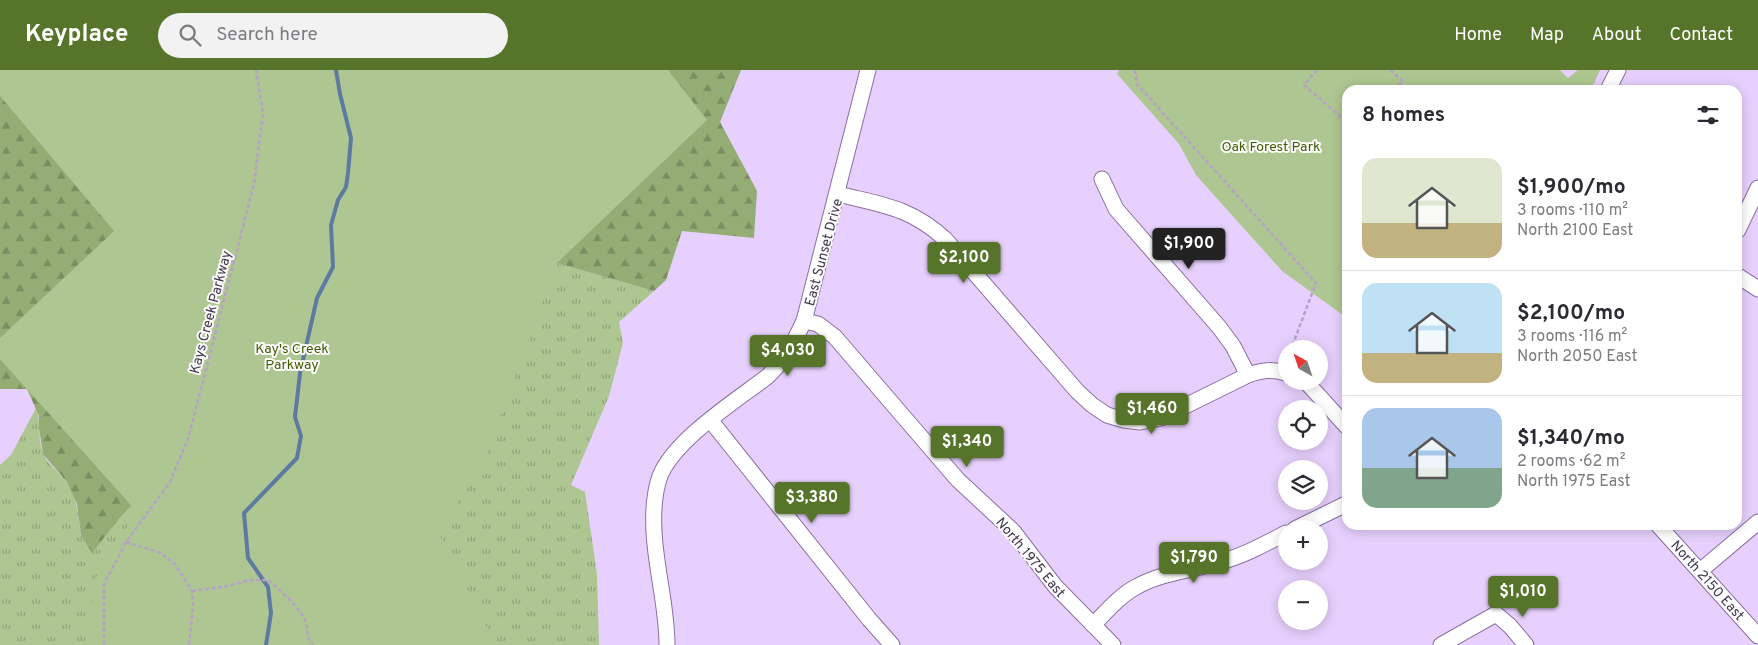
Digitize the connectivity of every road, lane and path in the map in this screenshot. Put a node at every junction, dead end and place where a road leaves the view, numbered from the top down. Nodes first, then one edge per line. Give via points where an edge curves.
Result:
1 (256, 70) edge
2 (868, 70) edge
3 (1134, 70) edge
4 (1317, 70) edge
5 (1390, 70) edge
6 (1618, 70) edge
7 (1399, 85) edge
8 (1610, 85) edge
9 (1342, 118) edge
10 (1102, 179) dead end
11 (1758, 188) edge
12 (838, 194) junction
13 (1742, 222) edge
14 (1742, 279) edge
15 (1758, 289) edge
16 (804, 321) junction
17 (1294, 340) edge
18 (1278, 371) edge
19 (1248, 375) junction
20 (1314, 390) edge
21 (710, 421) junction
22 (1342, 421) edge
23 (1342, 505) edge
24 (1313, 520) edge
25 (1758, 522) edge
26 (1662, 530) edge
27 (1278, 537) edge
28 (126, 542) junction
29 (1700, 572) junction
30 (192, 591) junction
31 (1093, 625) junction
32 (1758, 636) edge
33 (104, 645) edge
34 (189, 645) edge
35 (313, 645) edge
36 (667, 645) edge
37 (892, 645) edge
38 (1112, 645) edge
39 (1441, 645) edge
40 (1526, 645) edge

1 - 28 path, Kays Creek Parkway via 263,113 254,184 188,439 170,482
2 - 12 street, East Sunset Drive
3 - 17 path via 1137,84 1316,283
4 - 9 path via 1304,85
5 - 7 path via 1402,81
6 - 8 street
10 - 19 street via 1116,209 1219,327
11 - 13 street
12 - 16 street, East Sunset Drive
12 - 19 street via 894,207 929,225 1077,391 1107,415 1140,422 1161,418
14 - 15 street
16 - 21 street, East Sunset Drive via 779,365
16 - 31 street, North 1975 East via 818,324 835,337 958,480 1013,531 1055,586
18 - 19 street via 1261,370
20 - 22 street
21 - 36 street, East Sunset Drive via 673,455 661,475 654,502 654,532
21 - 37 street
23 - 24 street
25 - 29 street
26 - 29 street, North 2150 East
27 - 31 street via 1222,562 1154,579 1136,587
28 - 30 path via 161,553 175,564
28 - 33 path, Kays Creek Parkway via 104,584
29 - 32 street, North 2150 East
30 - 34 path
30 - 35 path via 268,580 292,601 306,623 307,636
31 - 38 street, North 1975 East
39 - 40 street via 1496,614

